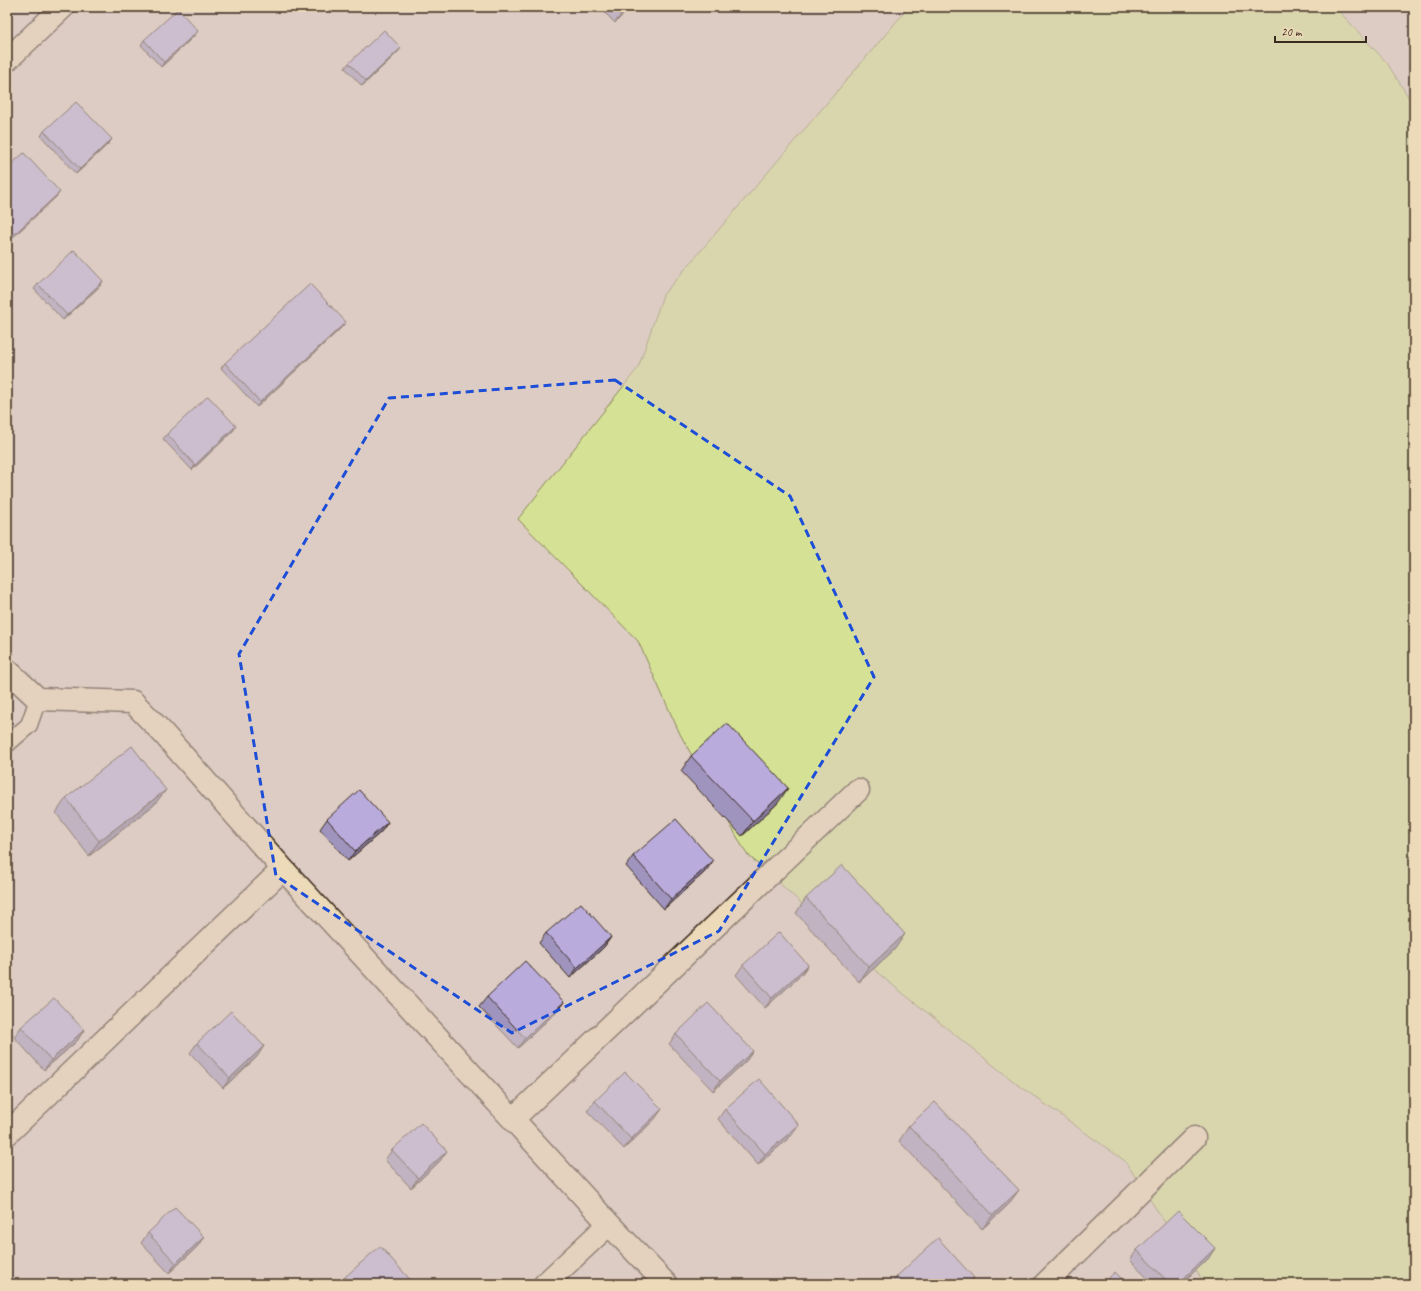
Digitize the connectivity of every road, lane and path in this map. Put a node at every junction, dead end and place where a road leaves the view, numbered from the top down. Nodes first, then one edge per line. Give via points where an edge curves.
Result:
1 (63, 7) edge
2 (7, 60) edge
3 (7, 670) edge
4 (38, 699) junction
5 (7, 744) edge
6 (858, 790) dead end
7 (283, 869) junction
8 (513, 1118) junction
9 (7, 1134) edge
10 (1194, 1138) dead end
11 (609, 1224) junction
12 (545, 1284) edge
13 (666, 1284) edge
14 (1044, 1284) edge

1 - 2 street
3 - 4 street
4 - 5 lane via 29,725
4 - 7 street via 133,702
6 - 8 street
7 - 8 street
7 - 9 street
8 - 11 street
10 - 14 street
11 - 12 street
11 - 13 street

